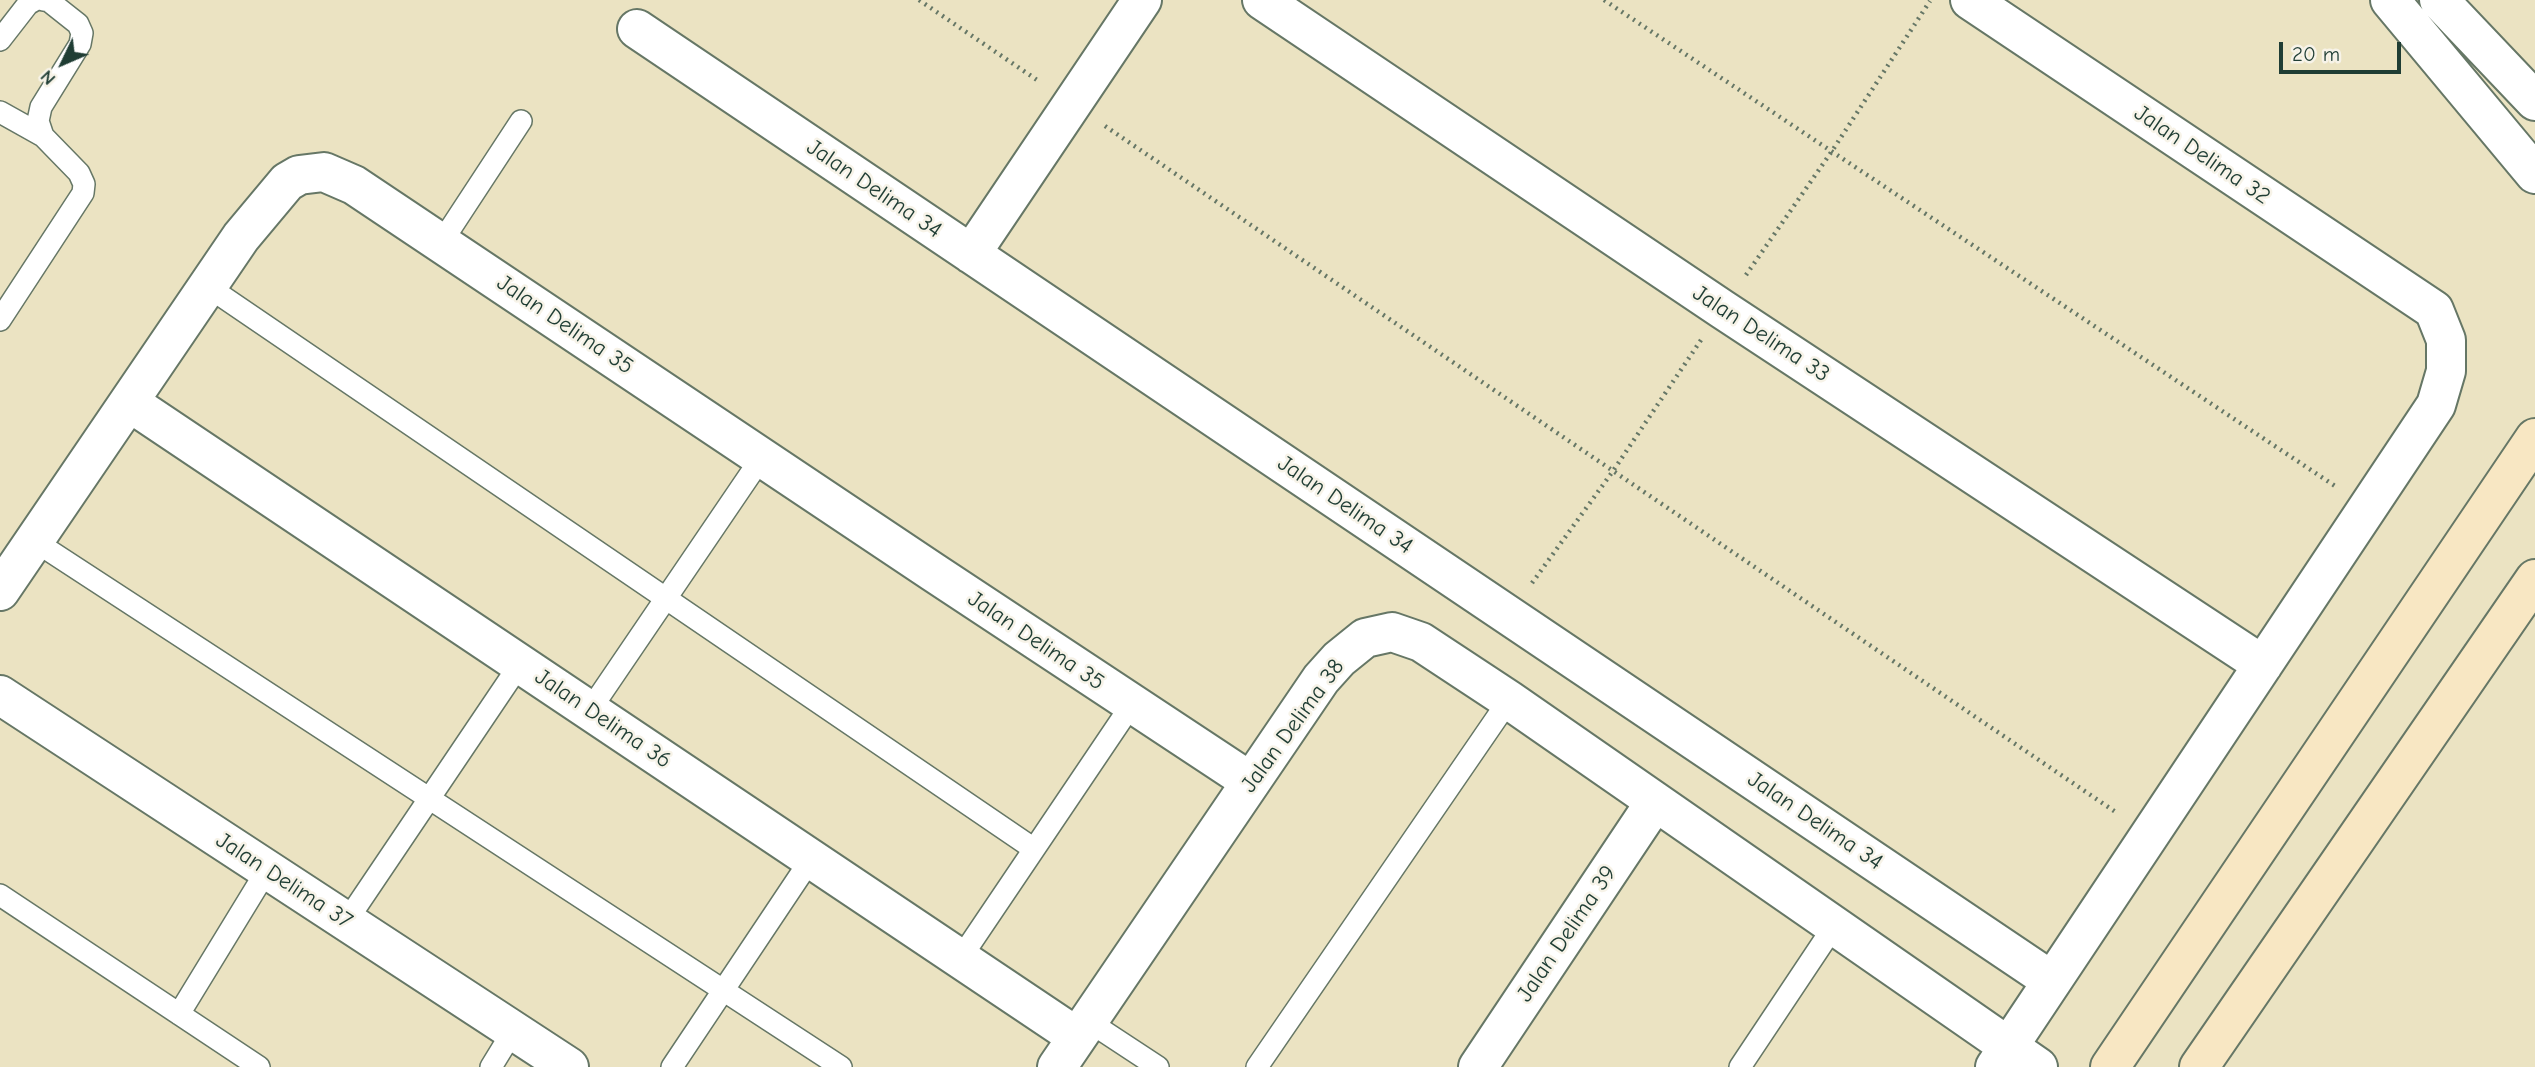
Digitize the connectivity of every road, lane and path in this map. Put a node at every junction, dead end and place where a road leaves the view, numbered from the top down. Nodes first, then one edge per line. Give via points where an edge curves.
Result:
1 (35, 0) edge
2 (43, 0) edge
3 (919, 0) edge
4 (1142, 0) edge
5 (1262, 0) edge
6 (1604, 0) edge
7 (1930, 0) edge
8 (1970, 0) edge
9 (2390, 0) edge
10 (2439, 0) edge
11 (637, 29) dead end
12 (0, 40) edge
13 (2535, 101) edge
14 (1072, 104) junction
15 (0, 112) edge
16 (521, 121) dead end
17 (43, 136) junction
18 (1832, 151) junction
19 (2535, 174) edge
20 (441, 243) junction
21 (971, 254) junction
22 (207, 286) junction
23 (1722, 309) junction
24 (0, 320) edge
25 (129, 402) junction
26 (2535, 438) edge
27 (762, 457) junction
28 (1613, 471) junction
29 (2368, 507) junction
30 (33, 540) junction
31 (2535, 579) edge
32 (0, 591) edge
33 (666, 598) junction
34 (1508, 615) junction
35 (520, 664) junction
36 (2263, 665) junction
37 (0, 695) edge
38 (1509, 700) junction
39 (1132, 704) junction
40 (590, 710) junction
41 (1251, 782) junction
42 (430, 799) junction
43 (1655, 802) junction
44 (2149, 835) junction
45 (1034, 849) junction
46 (811, 859) junction
47 (267, 870) junction
48 (0, 895) edge
49 (346, 922) junction
50 (1834, 926) junction
51 (960, 959) junction
52 (2052, 981) junction
53 (724, 991) junction
54 (179, 1014) junction
55 (513, 1031) junction
56 (1074, 1041) edge
57 (2014, 1060) edge
58 (259, 1067) edge
59 (491, 1067) edge
60 (569, 1067) edge
61 (672, 1067) edge
62 (841, 1067) edge
63 (1158, 1067) edge
64 (1257, 1067) edge
65 (1478, 1067) edge
66 (1740, 1067) edge
67 (2110, 1067) edge
68 (2199, 1067) edge

1 - 12 lane
2 - 17 lane via 78,23 82,33 80,44 41,107 38,121
3 - 14 path
4 - 14 street
5 - 23 street, Jalan Delima 33
6 - 18 path
7 - 18 path
8 - 29 street, Jalan Delima 32 via 2434,310 2446,340 2446,370 2436,405
9 - 19 street
10 - 13 street
11 - 21 street, Jalan Delima 34
14 - 21 street
14 - 28 path
15 - 17 lane
16 - 20 lane
17 - 24 lane via 79,173 83,193
18 - 23 path
18 - 29 path
20 - 22 street, Jalan Delima 35 via 354,185 324,172 299,175 264,208
20 - 27 street, Jalan Delima 35
21 - 34 street, Jalan Delima 34
22 - 25 street, Jalan Delima 35
22 - 33 lane
23 - 28 path
23 - 36 street, Jalan Delima 33
25 - 30 street, Jalan Delima 35
25 - 35 street, Jalan Delima 36
26 - 67 street
27 - 33 lane
27 - 39 street, Jalan Delima 35
28 - 34 path
28 - 44 path
29 - 36 street
30 - 32 street, Jalan Delima 35
30 - 42 lane
31 - 68 street
33 - 40 lane
33 - 45 lane
34 - 52 street, Jalan Delima 34
35 - 40 street, Jalan Delima 36
35 - 42 lane
36 - 44 street
37 - 47 street, Jalan Delima 37
38 - 41 street, Jalan Delima 38 via 1421,642 1392,632 1365,638 1321,679
38 - 43 street, Jalan Delima 38
38 - 64 lane
39 - 41 street, Jalan Delima 35
39 - 45 lane
40 - 46 street, Jalan Delima 36
41 - 56 street, Jalan Delima 38
42 - 49 lane
42 - 53 lane
43 - 50 street, Jalan Delima 38
43 - 65 street, Jalan Delima 39
44 - 52 street
45 - 51 lane
46 - 51 street, Jalan Delima 36
46 - 53 lane
47 - 49 street, Jalan Delima 37
47 - 54 lane
48 - 54 lane
49 - 55 street, Jalan Delima 37
50 - 57 street, Jalan Delima 38
50 - 66 lane
51 - 56 street, Jalan Delima 36
52 - 57 street
53 - 61 lane
53 - 62 lane
54 - 58 lane
55 - 59 lane
55 - 60 street, Jalan Delima 37
56 - 63 lane

